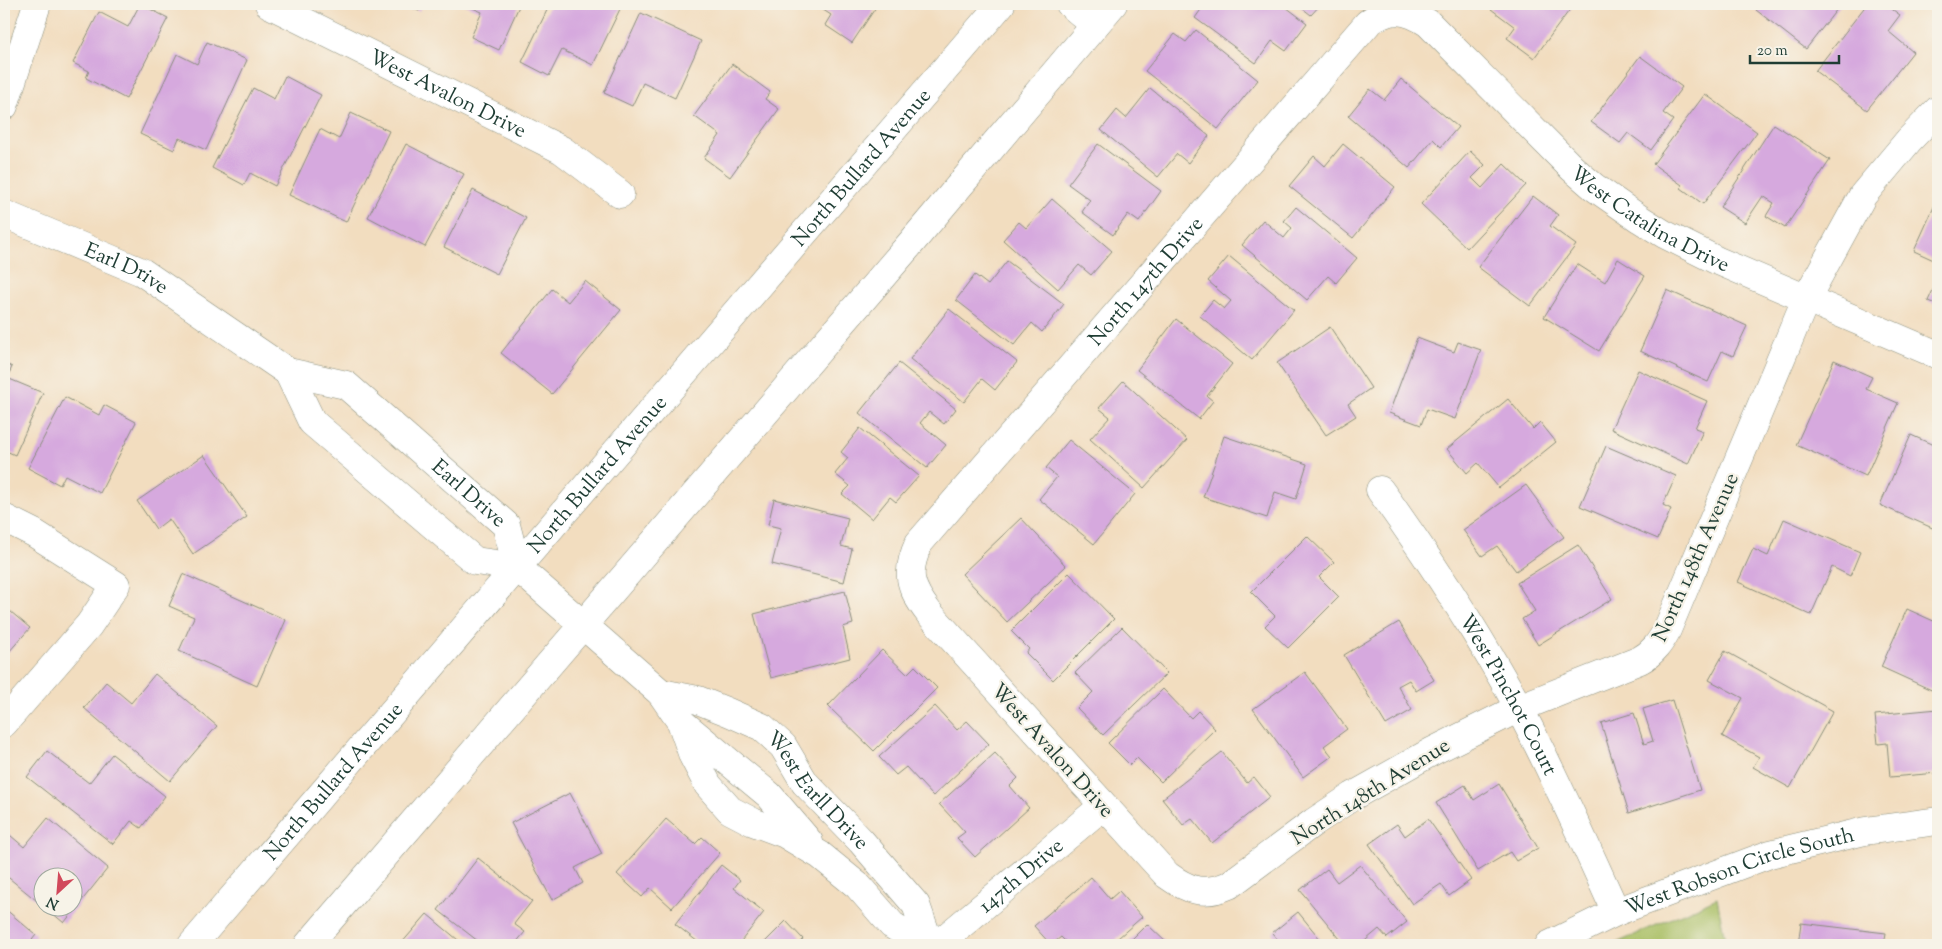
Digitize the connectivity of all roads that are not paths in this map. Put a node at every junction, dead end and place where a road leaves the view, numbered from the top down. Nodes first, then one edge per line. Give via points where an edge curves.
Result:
1 (36, 4) edge
2 (269, 4) edge
3 (1001, 4) edge
4 (1070, 4) edge
5 (1113, 4) edge
6 (1409, 12) joint
7 (1095, 25) junction
8 (4, 106) edge
9 (1938, 110) edge
10 (620, 194) dead end
11 (4, 214) edge
12 (1806, 299) junction
13 (1938, 355) edge
14 (288, 372) junction
15 (1380, 490) dead end
16 (4, 518) edge
17 (517, 567) junction
18 (910, 580) joint
19 (583, 625) junction
20 (661, 693) junction
21 (1519, 708) junction
22 (681, 722) junction
23 (4, 723) edge
24 (805, 783) junction
25 (1103, 806) junction
26 (773, 818) junction
27 (1938, 821) edge
28 (1216, 891) joint
29 (1616, 912) junction
30 (192, 945) edge
31 (308, 945) edge
32 (924, 945) edge
33 (930, 945) edge
34 (937, 945) edge
35 (1549, 945) edge

1 - 8 street
2 - 10 street, West Avalon Drive via 562,150
3 - 17 street, North Bullard Avenue
4 - 7 street
5 - 7 street
6 - 12 street, West Catalina Drive via 1437,32 1572,168 1616,203 1687,247
6 - 18 street, North 147th Drive via 1387,12 1368,23 919,544 911,560
7 - 19 street
9 - 12 street, North 148th Avenue via 1863,195
11 - 14 street, Earl Drive via 142,272
12 - 13 street, West Catalina Drive
12 - 21 street, North 148th Avenue via 1658,646 1640,660
14 - 17 street, Earl Drive via 312,422 475,561
14 - 17 street, Earl Drive via 346,385 506,525
15 - 21 street, West Pinchot Court via 1436,570
16 - 23 street via 116,584 89,625
17 - 19 street, West Earll Drive
17 - 30 street, North Bullard Avenue
18 - 25 street, West Avalon Drive via 929,612
19 - 20 street, West Earll Drive
19 - 31 street
20 - 22 street, West Earll Drive
20 - 24 street, West Earll Drive via 698,700 762,727 783,746
21 - 28 street, North 148th Avenue via 1353,796 1243,876
21 - 29 street, West Pinchot Court
22 - 26 street, West Earll Drive via 769,794
22 - 26 street, West Earll Drive via 708,785 730,810
24 - 26 street
24 - 33 street, West Earll Drive via 916,905
25 - 28 street, West Avalon Drive via 1167,875 1192,889
25 - 34 street, 147th Drive
26 - 32 street, West Earll Drive via 785,834 820,855 858,886 892,925
27 - 29 street, West Robson Circle South via 1865,831 1770,854
29 - 35 street, West Robson Circle South

